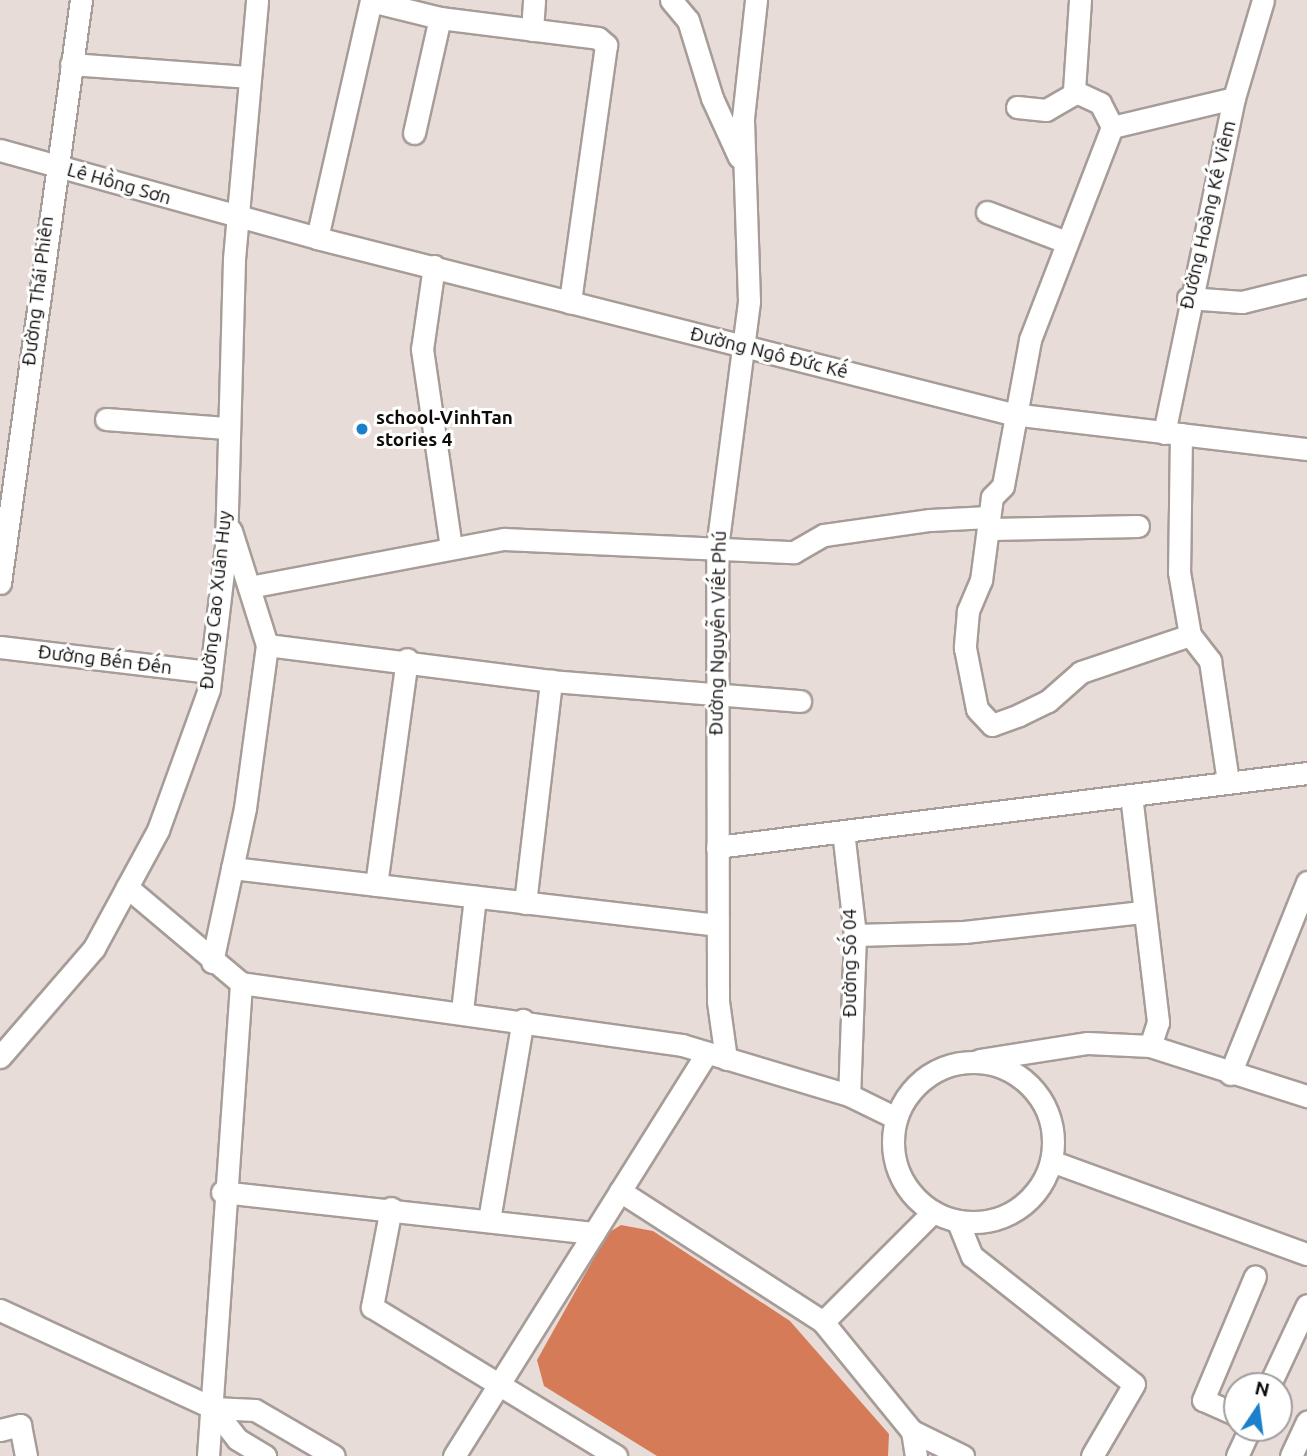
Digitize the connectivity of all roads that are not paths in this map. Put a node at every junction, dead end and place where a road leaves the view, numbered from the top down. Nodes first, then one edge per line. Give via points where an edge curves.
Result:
1 (81, 0) edge
2 (257, 0) edge
3 (369, 0) edge
4 (534, 0) edge
5 (671, 0) edge
6 (756, 0) edge
7 (1080, 0) edge
8 (1263, 0) edge
9 (440, 18) junction
10 (532, 30) junction
11 (71, 64) junction
12 (250, 77) junction
13 (1075, 93) junction
14 (1234, 98) junction
15 (1017, 107) dead end
16 (1112, 127) junction
17 (414, 133) dead end
18 (0, 150) edge
19 (55, 166) junction
20 (743, 166) junction
21 (987, 212) dead end
22 (238, 217) junction
23 (317, 238) junction
24 (1066, 242) junction
25 (434, 266) junction
26 (1307, 286) edge
27 (1188, 298) junction
28 (570, 302) junction
29 (745, 346) junction
30 (1012, 414) junction
31 (106, 419) dead end
32 (226, 428) junction
33 (1172, 433) junction
34 (1307, 449) edge
35 (989, 517) junction
36 (227, 519) junction
37 (1138, 526) dead end
38 (451, 548) junction
39 (717, 548) junction
40 (0, 583) edge
41 (249, 587) junction
42 (1190, 635) junction
43 (267, 645) junction
44 (0, 647) edge
45 (407, 659) junction
46 (211, 672) junction
47 (551, 681) junction
48 (713, 697) junction
49 (800, 701) dead end
50 (1307, 773) edge
51 (1228, 782) junction
52 (1131, 794) junction
53 (843, 831) junction
54 (717, 847) junction
55 (232, 868) junction
56 (1307, 882) edge
57 (376, 886) junction
58 (127, 887) junction
59 (475, 897) junction
60 (525, 903) junction
61 (1142, 912) junction
62 (717, 925) junction
63 (855, 935) junction
64 (212, 962) junction
65 (241, 983) junction
66 (462, 1011) junction
67 (523, 1020) junction
68 (1150, 1046) junction
69 (717, 1056) junction
70 (0, 1057) edge
71 (974, 1062) junction
72 (1230, 1074) junction
73 (849, 1095) junction
74 (1307, 1097) edge
75 (895, 1118) junction
76 (1051, 1161) junction
77 (620, 1191) junction
78 (222, 1192) junction
79 (391, 1208) junction
80 (933, 1212) junction
81 (489, 1220) junction
82 (958, 1222) junction
83 (594, 1233) junction
84 (1307, 1254) edge
85 (1255, 1276) dead end
86 (1307, 1305) edge
87 (0, 1310) edge
88 (823, 1322) junction
89 (1276, 1372) edge
90 (499, 1384) junction
91 (212, 1408) junction
92 (1223, 1408) edge
93 (1307, 1422) edge
94 (0, 1430) edge
95 (912, 1432) junction
96 (26, 1456) edge
97 (208, 1456) edge
98 (265, 1456) edge
99 (334, 1456) edge
100 (454, 1456) edge
101 (616, 1456) edge
102 (916, 1456) edge
103 (963, 1456) edge
104 (1092, 1456) edge
105 (1291, 1456) edge

1 - 11 street, Đường Thái Phiên
2 - 12 street, Đường Cao Xuân Huy
3 - 9 street
3 - 23 street
4 - 10 street
5 - 20 street via 691,27 712,98
6 - 20 street, Đường Nguyễn Viết Phú
7 - 13 street
8 - 14 street, Đường Hoàng Kế Viêm
9 - 10 street
9 - 17 street
10 - 28 street via 598,38 606,45
11 - 12 street
11 - 19 street, Đường Thái Phiên
12 - 22 street, Đường Cao Xuân Huy
13 - 15 street via 1046,110
13 - 16 street via 1100,103
14 - 16 street
14 - 27 street, Đường Hoàng Kế Viêm
16 - 24 street
18 - 19 street, Lê Hồng Sơn
19 - 22 street, Lê Hồng Sơn
19 - 40 street, Đường Thái Phiên
20 - 29 street, Đường Nguyễn Viết Phú
21 - 24 street
22 - 23 street, Đường Ngô Đức Kế
22 - 32 street, Đường Cao Xuân Huy
23 - 25 street, Đường Ngô Đức Kế
24 - 30 street
25 - 28 street, Đường Ngô Đức Kế
25 - 38 street via 422,349
26 - 27 street via 1241,302
27 - 33 street, Đường Hoàng Kế Viêm
28 - 29 street, Đường Ngô Đức Kế
29 - 30 street, Đường Ngô Đức Kế
29 - 39 street, Đường Nguyễn Viết Phú
30 - 33 street, Đường Ngô Đức Kế
30 - 35 street via 1003,486
31 - 32 street
32 - 36 street, Đường Cao Xuân Huy
33 - 34 street, Đường Ngô Đức Kế
33 - 42 street, Đường Hoàng Kế Viêm via 1179,572
35 - 37 street via 990,529
35 - 39 street via 824,535 794,552
35 - 42 street via 965,648 977,709 992,725 1048,701 1081,672
36 - 41 street
36 - 46 street, Đường Cao Xuân Huy
38 - 39 street via 504,539
38 - 41 street
39 - 48 street, Đường Nguyễn Viết Phú via 720,613
41 - 43 street
42 - 51 street via 1210,661
43 - 45 street
43 - 55 street
44 - 46 street, Đường Bến Đến
45 - 47 street
45 - 57 street
46 - 58 street, Đường Cao Xuân Huy via 159,830
47 - 48 street
47 - 60 street
48 - 49 street
48 - 54 street, Đường Nguyễn Viết Phú
50 - 51 street
51 - 52 street
52 - 53 street
52 - 61 street
53 - 54 street
53 - 63 street, Đường Số 04
54 - 62 street, Đường Nguyễn Viết Phú
55 - 57 street
55 - 64 street
56 - 72 street
57 - 59 street
58 - 64 street
58 - 70 street, Đường Cao Xuân Huy via 94,948
59 - 60 street
59 - 66 street
60 - 62 street
61 - 63 street via 964,932
61 - 68 street via 1158,1022
62 - 69 street, Đường Nguyễn Viết Phú
63 - 73 street, Đường Số 04
64 - 65 street
65 - 66 street
65 - 78 street
66 - 67 street
67 - 69 street
67 - 81 street
68 - 71 street via 1088,1043
68 - 72 street
69 - 73 street
69 - 77 street
71 - 75 street via 925,1077
71 - 76 street via 999,1066 1039,1096 1051,1119
72 - 74 street
73 - 75 street
75 - 80 street via 897,1171
76 - 82 street via 1034,1196 1012,1213
76 - 84 street
77 - 83 street
77 - 88 street
78 - 79 street
78 - 91 street
79 - 81 street
79 - 90 street via 372,1307
80 - 82 street
80 - 88 street
81 - 83 street
82 - 104 street via 972,1256 1134,1384
83 - 90 street
85 - 92 street via 1203,1399
86 - 89 street
87 - 91 street
88 - 95 street
90 - 100 street
90 - 101 street
91 - 97 street
91 - 98 street via 237,1439
91 - 99 street via 255,1410
93 - 105 street
94 - 96 street via 20,1426
95 - 102 street
95 - 103 street

